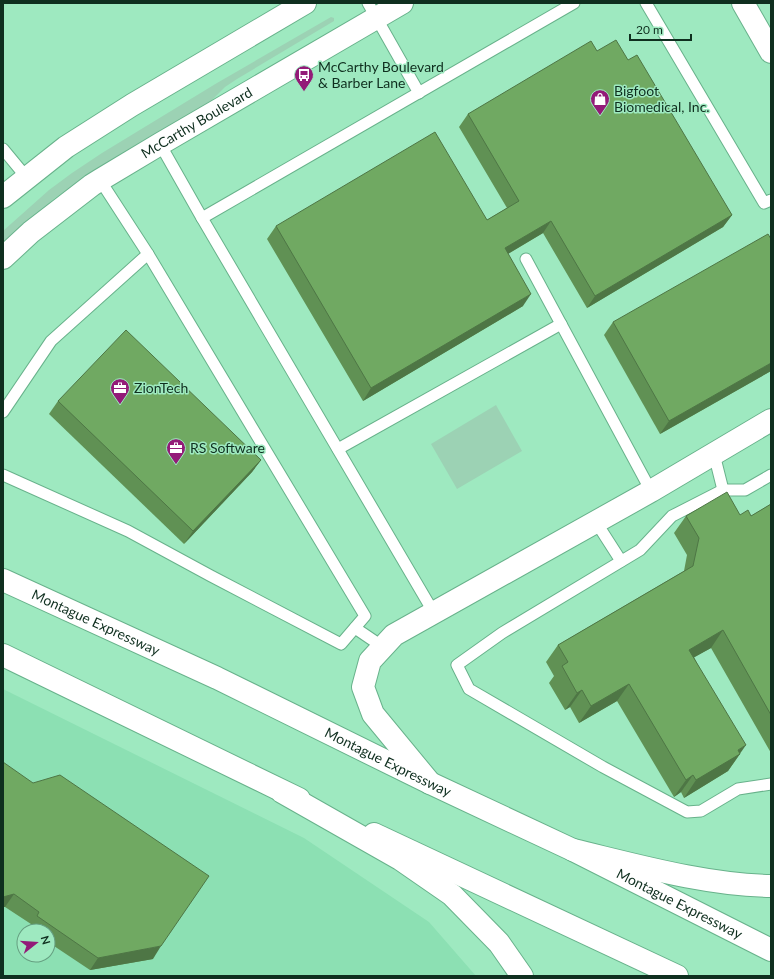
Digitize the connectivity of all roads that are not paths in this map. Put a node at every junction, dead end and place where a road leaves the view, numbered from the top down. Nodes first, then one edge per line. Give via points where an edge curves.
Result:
1 (305, 3) edge
2 (402, 3) edge
3 (574, 3) edge
4 (646, 3) edge
5 (743, 3) edge
6 (372, 10) edge
7 (771, 52) edge
8 (419, 93) junction
9 (160, 144) junction
10 (3, 149) edge
11 (27, 178) junction
12 (100, 180) junction
13 (3, 197) edge
14 (771, 200) edge
15 (202, 218) junction
16 (148, 254) junction
17 (3, 258) edge
18 (526, 259) dead end
19 (561, 324) junction
20 (3, 412) edge
21 (771, 420) edge
22 (338, 449) junction
23 (714, 454) junction
24 (3, 475) edge
25 (771, 475) edge
26 (723, 490) junction
27 (651, 491) junction
28 (596, 522) junction
29 (620, 561) junction
30 (3, 580) edge
31 (434, 613) junction
32 (355, 628) junction
33 (377, 654) junction
34 (3, 655) edge
35 (430, 783) junction
36 (771, 784) edge
37 (282, 792) junction
38 (573, 850) junction
39 (771, 886) edge
40 (771, 950) edge
41 (522, 976) edge
42 (677, 976) edge

1 - 11 main road via 132,105 66,147
2 - 6 main road, McCarthy Boulevard
3 - 8 lane
4 - 14 lane via 764,203
5 - 7 main road
6 - 8 lane
6 - 9 main road, McCarthy Boulevard
8 - 15 lane
9 - 12 main road, McCarthy Boulevard
9 - 15 lane
10 - 11 lane
11 - 13 main road
12 - 16 lane
12 - 17 main road, McCarthy Boulevard via 31,232
15 - 22 lane
16 - 20 lane via 51,341
16 - 32 lane via 365,616
18 - 19 lane
19 - 22 lane
19 - 27 lane
21 - 23 main road
22 - 31 lane
23 - 26 lane
23 - 27 main road
24 - 32 lane via 128,531 341,644
25 - 26 lane via 745,490
26 - 29 lane via 672,516 640,550
27 - 28 main road
28 - 29 lane
28 - 31 main road
29 - 36 lane via 502,633 457,665 469,689 603,767 687,812 701,811 738,789
30 - 35 main road, Montague Expressway via 217,678
31 - 33 main road via 394,636
32 - 33 lane
33 - 35 main road via 363,687 373,714
34 - 37 main road
35 - 38 main road, Montague Expressway
37 - 41 main road via 400,859 452,895 499,943
37 - 42 main road
38 - 39 main road via 702,879
38 - 40 main road, Montague Expressway

